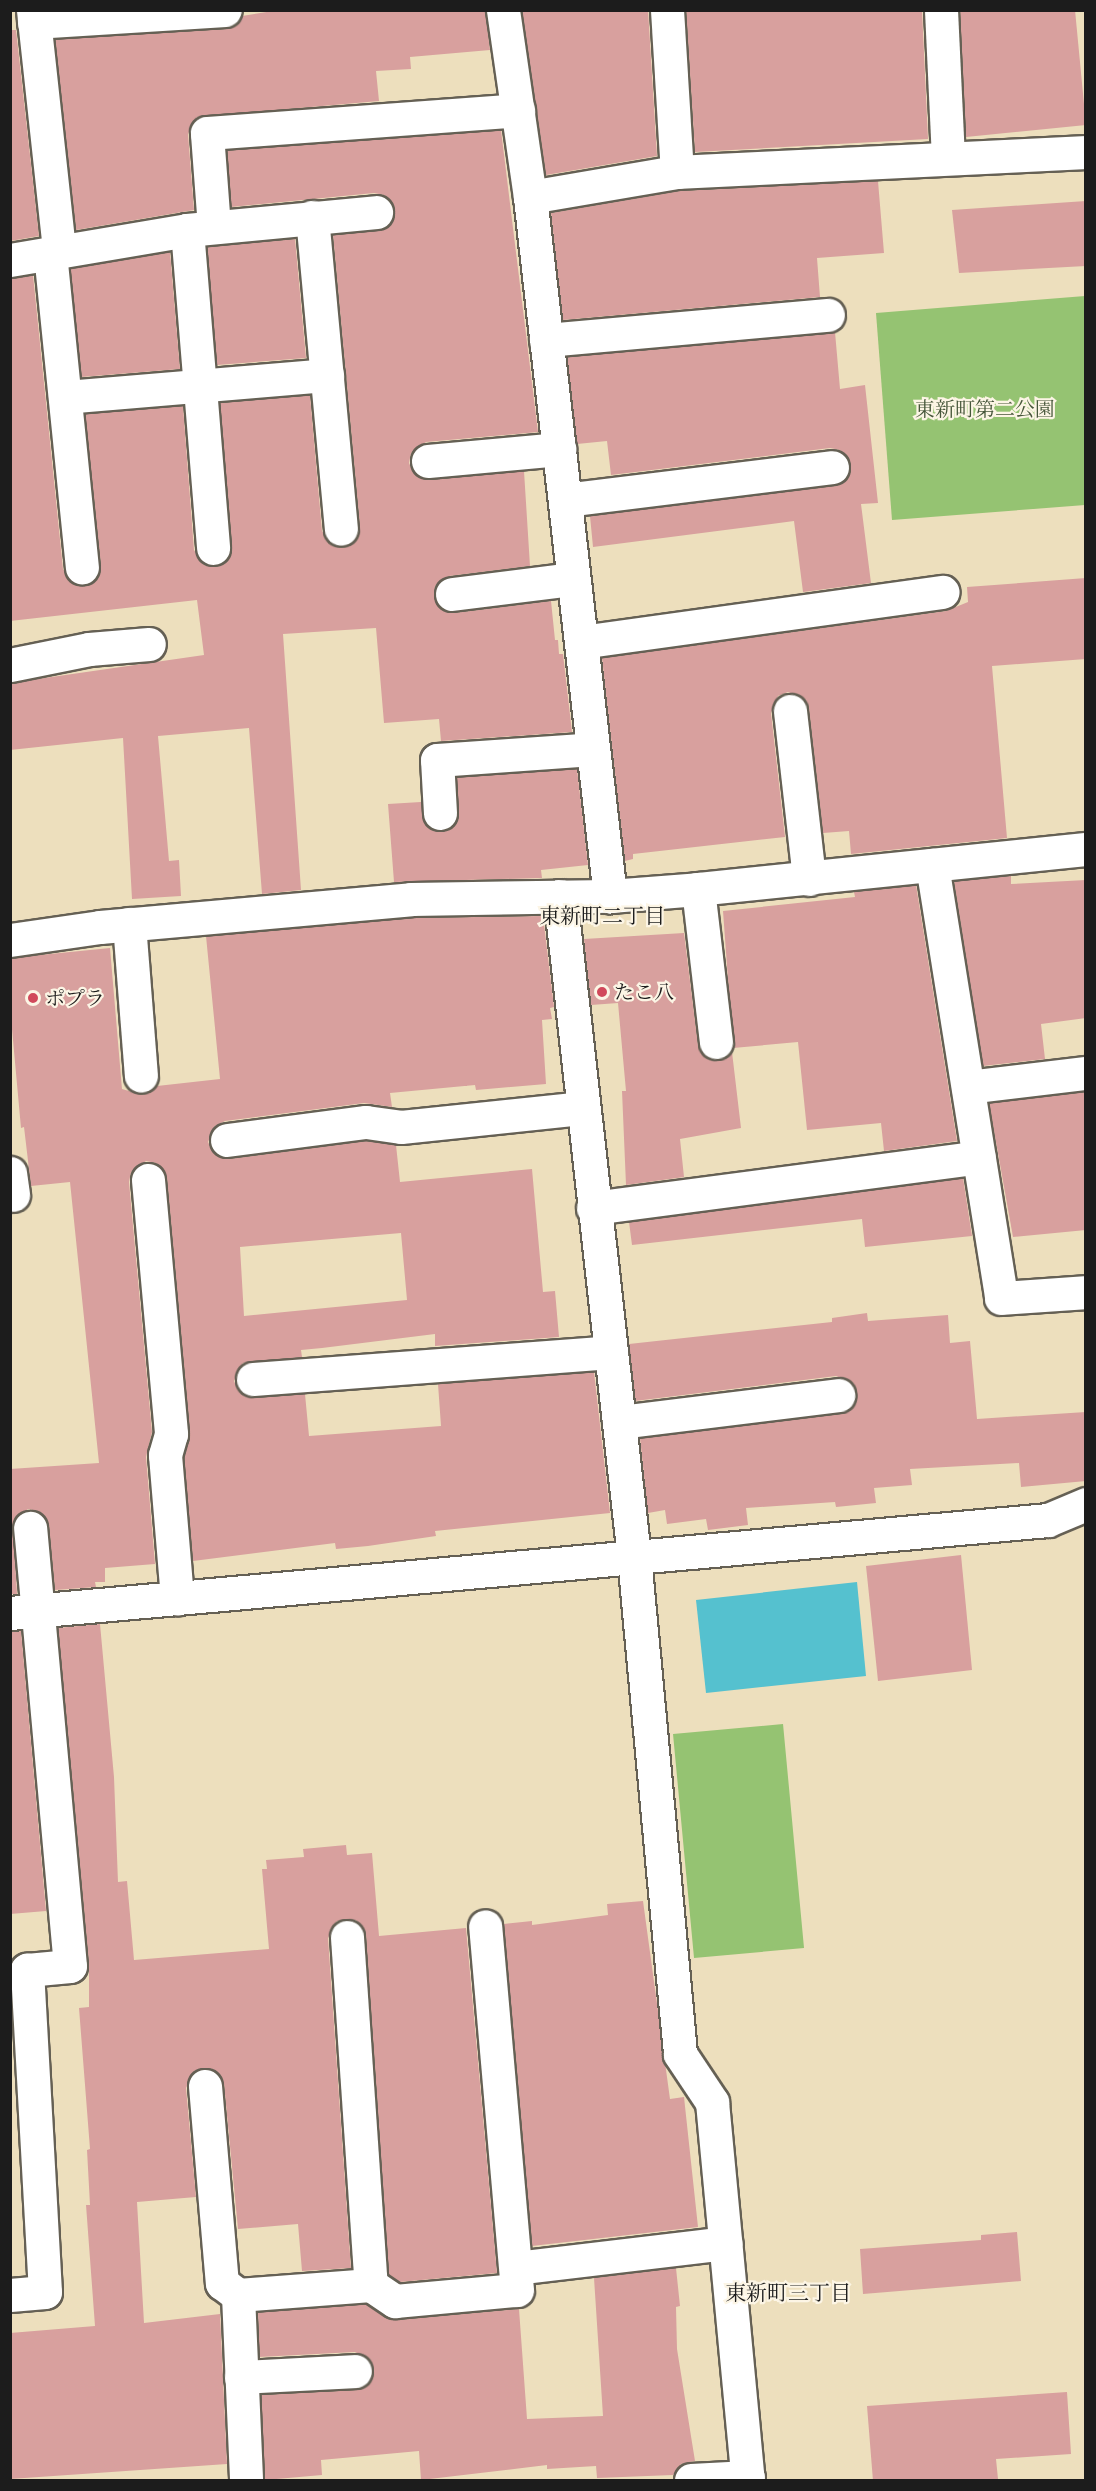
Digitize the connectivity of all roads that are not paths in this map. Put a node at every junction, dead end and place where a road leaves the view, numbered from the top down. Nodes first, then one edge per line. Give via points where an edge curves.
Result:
1 (225, 10) edge
2 (503, 10) edge
3 (667, 10) edge
4 (942, 10) edge
5 (33, 16) edge
6 (518, 110) junction
7 (1086, 152) edge
8 (948, 158) junction
9 (677, 172) junction
10 (530, 197) junction
11 (376, 212) dead end
12 (312, 218) junction
13 (201, 229) junction
14 (55, 252) junction
15 (10, 260) edge
16 (828, 315) dead end
17 (546, 340) junction
18 (327, 375) junction
19 (200, 384) junction
20 (65, 397) junction
21 (559, 449) junction
22 (428, 461) dead end
23 (832, 467) dead end
24 (565, 500) junction
25 (341, 529) dead end
26 (213, 548) dead end
27 (82, 567) dead end
28 (573, 579) junction
29 (942, 592) dead end
30 (452, 594) dead end
31 (581, 642) junction
32 (148, 644) dead end
33 (10, 665) edge
34 (790, 711) dead end
35 (593, 749) junction
36 (440, 813) dead end
37 (1086, 849) edge
38 (932, 865) junction
39 (809, 879) junction
40 (698, 889) junction
41 (560, 896) junction
42 (610, 896) junction
43 (129, 924) junction
44 (10, 940) edge
45 (716, 1042) dead end
46 (1086, 1072) edge
47 (141, 1076) dead end
48 (968, 1087) junction
49 (581, 1108) junction
50 (227, 1140) dead end
51 (979, 1157) junction
52 (148, 1180) dead end
53 (593, 1208) junction
54 (1086, 1292) edge
55 (611, 1352) junction
56 (253, 1379) dead end
57 (838, 1395) dead end
58 (619, 1422) junction
59 (1086, 1504) edge
60 (30, 1528) dead end
61 (634, 1557) junction
62 (177, 1598) junction
63 (24, 1612) edge
64 (484, 1926) dead end
65 (347, 1937) dead end
66 (205, 2086) dead end
67 (726, 2243) junction
68 (516, 2268) junction
69 (371, 2285) junction
70 (10, 2295) edge
71 (238, 2295) junction
72 (355, 2371) dead end
73 (242, 2377) junction
74 (748, 2479) edge
75 (246, 2481) edge
76 (691, 2481) edge

1 - 5 street
2 - 6 street
3 - 9 street
4 - 8 street
5 - 14 street
6 - 10 street
6 - 13 street via 207,133
7 - 8 street
8 - 9 street
9 - 10 street
10 - 17 street
11 - 12 street
12 - 13 street
12 - 18 street
13 - 14 street
13 - 19 street
14 - 15 street
14 - 20 street
16 - 17 street
17 - 21 street
18 - 19 street
18 - 25 street
19 - 20 street
19 - 26 street
20 - 27 street
21 - 22 street
21 - 24 street
23 - 24 street
24 - 28 street
28 - 30 street
28 - 31 street
29 - 31 street
31 - 35 street
32 - 33 street
34 - 39 street
35 - 36 street via 436,760
35 - 42 street
37 - 38 street
38 - 39 street
38 - 48 street
39 - 40 street
40 - 42 street
40 - 45 street
41 - 42 street
41 - 43 street via 411,899
41 - 49 street
43 - 44 street
43 - 47 street
46 - 48 street
48 - 51 street
49 - 50 street via 401,1127 366,1122
49 - 53 street
51 - 53 street
51 - 54 street via 1001,1298
52 - 62 street via 171,1434 165,1455
53 - 55 street
55 - 56 street
55 - 58 street
57 - 58 street
58 - 61 street
59 - 61 street via 1048,1520
60 - 63 street
61 - 62 street
61 - 67 street via 680,2054 712,2102
62 - 63 street
63 - 70 street via 70,1966 27,1970 45,2292
64 - 68 street
65 - 69 street
66 - 71 street via 222,2283
67 - 68 street
67 - 74 street
68 - 69 street via 518,2290 395,2301
69 - 71 street
71 - 73 street
72 - 73 street
73 - 75 street
74 - 76 street

